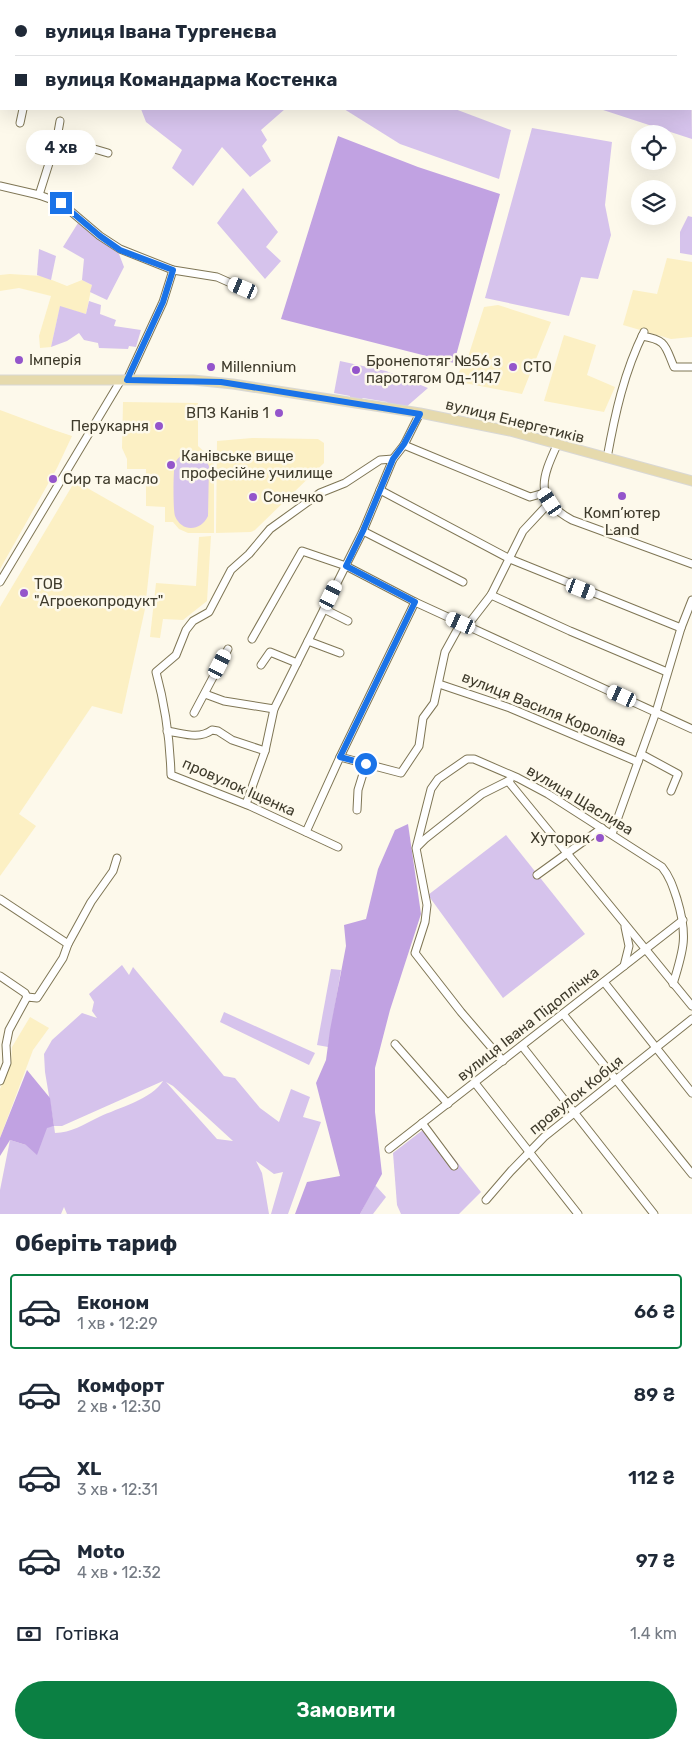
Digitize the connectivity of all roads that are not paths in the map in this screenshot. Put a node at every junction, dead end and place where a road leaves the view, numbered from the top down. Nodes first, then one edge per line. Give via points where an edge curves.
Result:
1 (23, 110) edge
2 (60, 121) dead end
3 (20, 123) dead end
4 (57, 138) junction
5 (108, 153) dead end
6 (0, 186) edge
7 (38, 195) junction
8 (173, 270) junction
9 (244, 289) dead end
10 (692, 368) edge
11 (0, 380) edge
12 (124, 380) junction
13 (420, 414) junction
14 (404, 444) junction
15 (557, 444) junction
16 (607, 458) junction
17 (393, 459) junction
18 (692, 481) edge
19 (380, 490) junction
20 (544, 494) junction
21 (550, 502) junction
22 (363, 531) junction
23 (510, 560) junction
24 (692, 564) edge
25 (346, 566) junction
26 (0, 582) edge
27 (463, 582) dead end
28 (491, 595) junction
29 (692, 600) edge
30 (415, 602) junction
31 (324, 609) junction
32 (348, 621) dead end
33 (464, 624) junction
34 (681, 628) junction
35 (252, 639) dead end
36 (308, 641) junction
37 (228, 650) dead end
38 (340, 653) dead end
39 (297, 663) junction
40 (261, 665) dead end
41 (667, 672) junction
42 (439, 684) junction
43 (205, 694) junction
44 (274, 709) junction
45 (656, 712) junction
46 (194, 713) dead end
47 (692, 729) edge
48 (167, 731) junction
49 (265, 751) junction
50 (640, 754) junction
51 (340, 757) junction
52 (638, 762) junction
53 (366, 764) junction
54 (518, 778) junction
55 (508, 781) junction
56 (671, 791) dead end
57 (246, 804) junction
58 (358, 810) dead end
59 (602, 828) junction
60 (306, 832) junction
61 (612, 834) junction
62 (338, 846) dead end
63 (416, 848) junction
64 (568, 854) junction
65 (117, 858) dead end
66 (537, 875) dead end
67 (0, 899) edge
68 (683, 920) junction
69 (625, 924) junction
70 (68, 944) junction
71 (644, 949) junction
72 (624, 966) junction
73 (0, 976) edge
74 (604, 982) junction
75 (673, 984) junction
76 (27, 997) junction
77 (692, 1006) edge
78 (563, 1014) junction
79 (692, 1020) edge
80 (394, 1044) dead end
81 (522, 1046) junction
82 (656, 1048) junction
83 (503, 1061) junction
84 (616, 1080) junction
85 (0, 1081) edge
86 (475, 1082) junction
87 (692, 1094) edge
88 (448, 1104) junction
89 (575, 1114) junction
90 (422, 1124) junction
91 (389, 1149) dead end
92 (529, 1152) junction
93 (454, 1166) dead end
94 (692, 1174) edge
95 (486, 1200) dead end
96 (578, 1214) edge
97 (654, 1214) edge

1 - 3 street
2 - 4 street
4 - 5 street
4 - 7 street
6 - 7 street
7 - 8 street via 61,203 120,250
8 - 9 street via 216,277
8 - 12 street via 163,302
10 - 16 street via 674,367 664,344 643,334 620,393
11 - 12 main road, вулиця Енергетиків
12 - 13 main road, вулиця Енергетиків via 221,382
12 - 26 street
13 - 14 street
13 - 15 main road, вулиця Енергетиків
14 - 17 street
14 - 20 street via 530,497
15 - 16 main road, вулиця Енергетиків
15 - 20 street via 544,478
16 - 18 main road, вулиця Енергетиків
17 - 19 street
17 - 48 street, провулок Іщенка via 380,460 296,509 270,529 231,570 209,612 193,621 176,655 156,672
19 - 22 street
19 - 23 street
20 - 21 street
21 - 23 street via 523,531
21 - 24 street via 559,513 572,520
22 - 25 street
22 - 27 street
23 - 28 street
23 - 34 street
25 - 30 street
25 - 31 street
25 - 35 street via 302,551
28 - 33 street
28 - 41 street
29 - 34 street
30 - 33 street
30 - 51 street
31 - 32 street
31 - 36 street
33 - 42 street via 445,652
33 - 45 street
34 - 41 street
36 - 38 street
36 - 39 street
37 - 43 street
39 - 40 street via 270,652
39 - 44 street
41 - 45 street
42 - 52 street, вулиця Василя Короліва via 510,708
42 - 53 street via 434,702 424,718 419,746 402,773
43 - 44 street via 224,701
43 - 46 street
44 - 49 street
45 - 47 street
45 - 50 street
48 - 49 street, провулок Іщенка via 200,736 212,730 218,731 232,740
48 - 57 street, провулок Іщенка via 171,775
49 - 57 street
50 - 52 street
50 - 56 street via 678,774
51 - 53 street
51 - 60 street
52 - 61 street
53 - 58 street via 358,790
54 - 55 street
54 - 59 street, вулиця Щаслива
54 - 63 street, вулиця Щаслива via 467,759 438,779 432,789
55 - 63 street via 482,794
55 - 64 street
57 - 60 street, провулок Іщенка
59 - 61 street, вулиця Щаслива
59 - 64 street
60 - 62 street, провулок Іщенка
61 - 68 street, вулиця Щаслива via 662,867 670,877
63 - 83 street via 426,905 425,922 415,953
64 - 66 street
64 - 69 street
65 - 70 street via 113,871
67 - 70 street
68 - 71 street, вулиця Івана Підоплічка
68 - 75 street, вулиця Щаслива via 680,961
69 - 71 street
69 - 72 street via 629,946
70 - 76 street via 63,958 37,998
71 - 72 street, вулиця Івана Підоплічка
71 - 75 street
72 - 74 street, вулиця Івана Підоплічка
73 - 76 street
74 - 78 street, вулиця Івана Підоплічка
74 - 82 street
75 - 77 street
76 - 85 street via 9,1030 6,1045 8,1063
78 - 81 street, вулиця Івана Підоплічка
78 - 84 street
79 - 82 street, провулок Кобця
80 - 88 street
81 - 83 street, вулиця Івана Підоплічка
81 - 89 street
82 - 84 street, провулок Кобця
82 - 87 street
83 - 86 street, вулиця Івана Підоплічка
84 - 89 street, провулок Кобця
84 - 94 street
86 - 88 street, вулиця Івана Підоплічка
86 - 92 street
88 - 90 street, вулиця Івана Підоплічка
89 - 92 street, провулок Кобця via 562,1121
89 - 97 street
90 - 91 street, вулиця Івана Підоплічка
90 - 93 street
92 - 95 street, провулок Кобця
92 - 96 street

